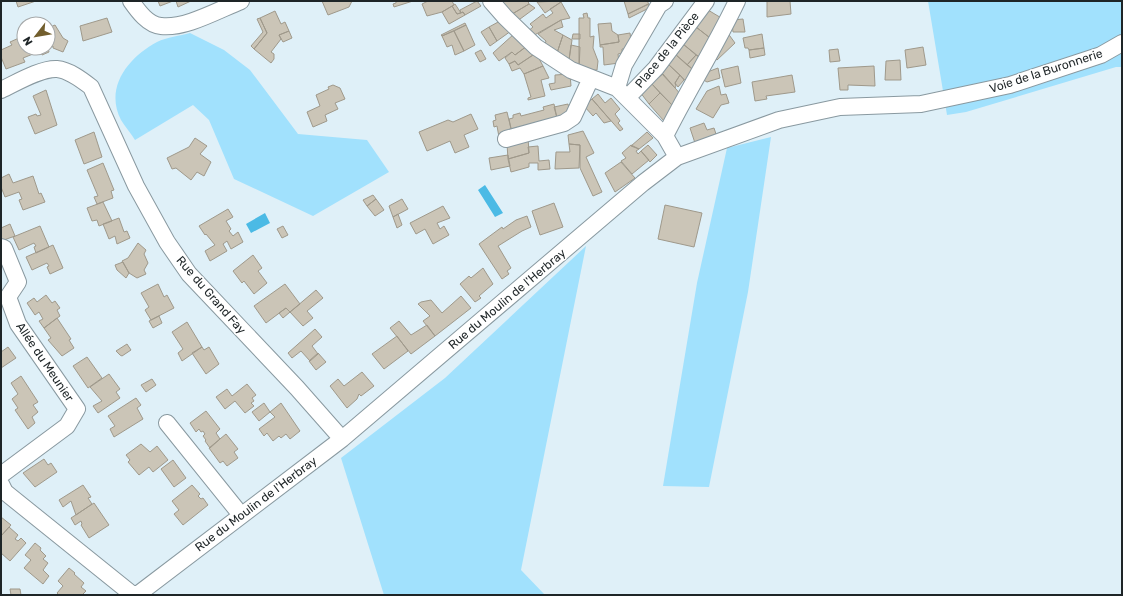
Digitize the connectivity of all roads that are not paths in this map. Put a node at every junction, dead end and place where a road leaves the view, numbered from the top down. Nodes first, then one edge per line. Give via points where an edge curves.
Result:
1 (131, 1) edge
2 (241, 1) edge
3 (490, 1) edge
4 (665, 1) edge
5 (706, 1) edge
6 (737, 1) edge
7 (1122, 43) edge
8 (591, 78) junction
9 (1, 90) edge
10 (622, 93) junction
11 (921, 104) joint
12 (665, 136) junction
13 (506, 139) dead end
14 (677, 157) junction
15 (1, 247) edge
16 (167, 423) dead end
17 (342, 439) junction
18 (1, 475) edge
19 (1, 484) edge
20 (241, 515) junction
21 (133, 595) edge
22 (137, 595) edge

1 - 2 street via 146,19 160,27 184,24
3 - 8 street via 536,47 571,70
4 - 10 street, Place de la Pièce via 659,5 624,66
5 - 10 street, Place de la Pièce via 656,68
6 - 12 street
7 - 11 street, Voie de la Buronnerie via 1101,55 1010,85
8 - 10 street
8 - 13 street via 573,117 564,123
9 - 17 street, Rue du Grand Fay via 47,70 59,69 91,87 136,186 167,242 189,274
10 - 12 street
11 - 14 street, Rue du Moulin de l'Herbray via 840,107 807,113 779,120
12 - 14 street
14 - 17 street, Rue du Moulin de l'Herbray
15 - 18 street, Allée du Meunier via 4,248 18,282 8,297 18,324 77,409 67,426
16 - 20 street
17 - 20 street, Rue du Moulin de l'Herbray
19 - 21 street via 5,492
20 - 22 street, Rue du Moulin de l'Herbray

